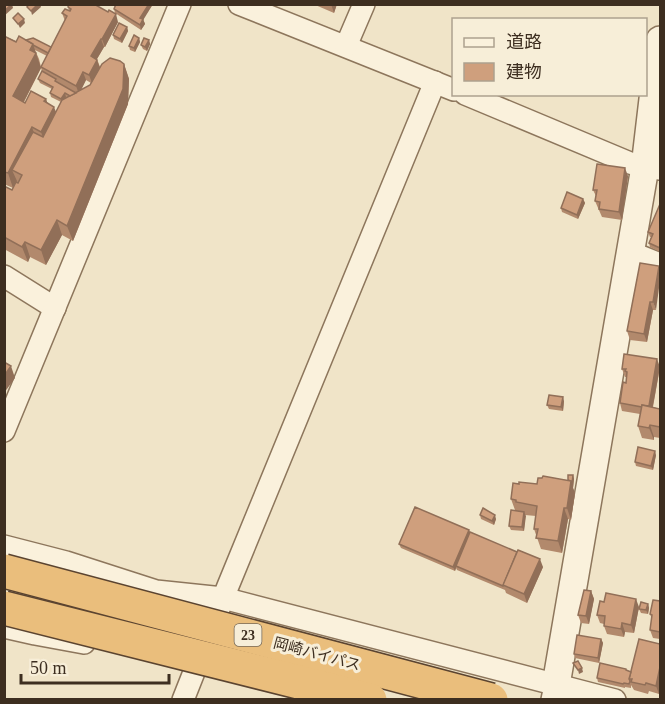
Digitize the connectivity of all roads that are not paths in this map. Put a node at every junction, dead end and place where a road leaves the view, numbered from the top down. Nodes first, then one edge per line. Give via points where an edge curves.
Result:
1 (180, 4) edge
2 (239, 4) edge
3 (364, 4) edge
4 (660, 40) edge
5 (346, 46) junction
6 (444, 86) edge
7 (470, 96) edge
8 (653, 168) edge
9 (630, 252) junction
10 (660, 264) edge
11 (4, 276) edge
12 (55, 308) junction
13 (4, 431) edge
14 (4, 546) edge
15 (4, 571) edge
16 (223, 598) junction
17 (4, 608) edge
18 (4, 627) edge
19 (195, 671) junction
20 (557, 693) edge
21 (183, 699) edge
22 (302, 699) edge
23 (370, 699) edge
24 (491, 699) edge
25 (615, 699) edge

1 - 12 street
2 - 5 street
3 - 5 street
4 - 8 street
5 - 6 street
6 - 16 street
7 - 8 street via 630,163
8 - 9 street
9 - 10 street
9 - 20 street
11 - 12 street
12 - 13 street
14 - 16 street via 156,591
15 - 24 highway, 岡崎バイパス / 23, bridge
16 - 19 street
16 - 20 street
17 - 23 highway, 岡崎バイパス / 23, bridge
18 - 19 street via 111,648
19 - 21 street
19 - 22 street
20 - 25 street

